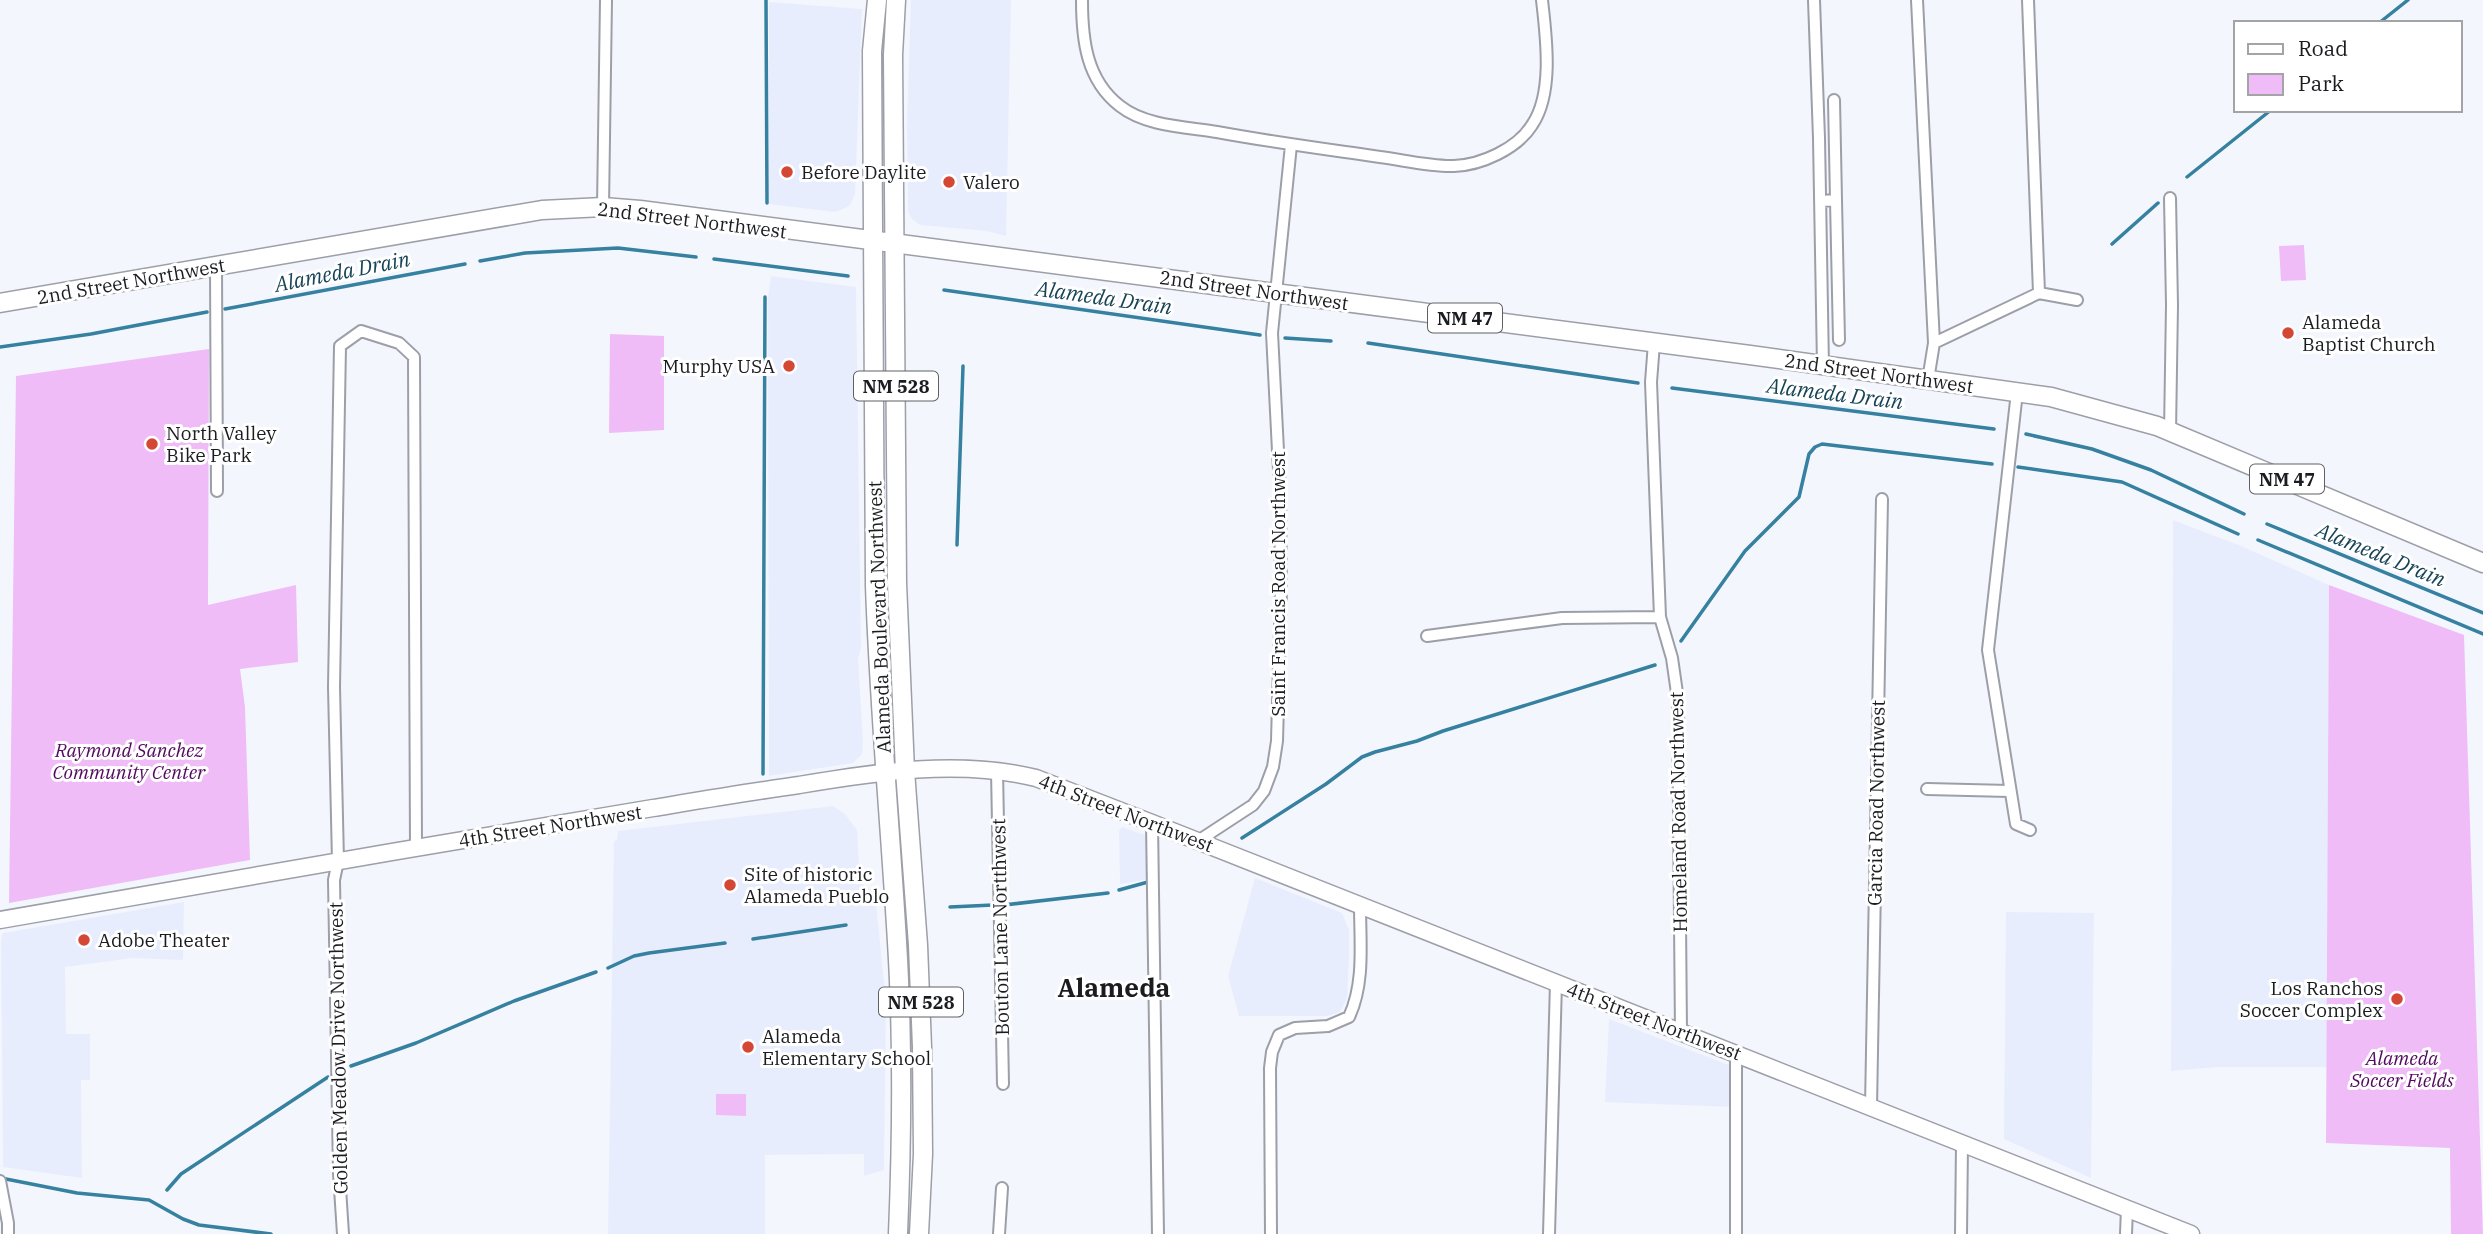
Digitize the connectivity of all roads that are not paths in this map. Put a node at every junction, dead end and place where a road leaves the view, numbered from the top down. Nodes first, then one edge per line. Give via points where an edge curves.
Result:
1 (606, 0) edge
2 (877, 0) edge
3 (896, 0) edge
4 (1082, 0) edge
5 (1542, 0) edge
6 (1814, 0) edge
7 (1917, 0) edge
8 (2028, 0) edge
9 (1834, 100) dead end
10 (1292, 145) junction
11 (2170, 198) dead end
12 (1836, 200) junction
13 (1821, 201) junction
14 (604, 207) junction
15 (871, 241) junction
16 (895, 245) junction
17 (216, 266) junction
18 (1275, 292) junction
19 (2039, 293) junction
20 (2077, 300) dead end
21 (0, 303) edge
22 (1839, 340) dead end
23 (1654, 343) junction
24 (1934, 343) junction
25 (1823, 366) junction
26 (1928, 380) junction
27 (2017, 392) junction
28 (2170, 432) junction
29 (217, 491) dead end
30 (1882, 499) dead end
31 (2483, 563) edge
32 (1660, 617) junction
33 (1427, 636) dead end
34 (905, 771) junction
35 (997, 771) junction
36 (885, 773) junction
37 (1927, 789) dead end
38 (2009, 791) junction
39 (1152, 823) junction
40 (2029, 830) dead end
41 (1198, 841) junction
42 (416, 848) junction
43 (338, 862) junction
44 (1360, 905) junction
45 (0, 920) edge
46 (1556, 983) junction
47 (1681, 1032) junction
48 (1736, 1052) junction
49 (1003, 1084) dead end
50 (1871, 1107) junction
51 (1962, 1144) junction
52 (0, 1181) edge
53 (1002, 1188) dead end
54 (2127, 1208) junction
55 (8, 1234) edge
56 (343, 1234) edge
57 (898, 1234) edge
58 (919, 1234) edge
59 (999, 1234) edge
60 (1158, 1234) edge
61 (1271, 1234) edge
62 (1549, 1234) edge
63 (1736, 1234) edge
64 (1961, 1234) edge
65 (2126, 1234) edge
66 (2191, 1234) edge

1 - 14 street
2 - 15 main road, Alameda Boulevard Northwest / NM 528 via 872,51
3 - 16 main road, Alameda Boulevard Northwest / NM 528
4 - 10 street via 1089,63 1102,88 1120,107 1145,119
5 - 10 street via 1547,46 1543,102 1532,126 1511,146 1481,161 1453,166
6 - 13 street
7 - 24 street
8 - 19 street
9 - 12 street
10 - 18 street, Saint Francis Road Northwest
11 - 28 street
12 - 13 street
12 - 22 street
13 - 25 street
14 - 15 main road, 2nd Street Northwest / NM 47
14 - 17 main road, 2nd Street Northwest / NM 47 via 542,210
15 - 16 main road, 2nd Street Northwest / NM 47
15 - 36 main road, Alameda Boulevard Northwest / NM 528 via 875,586
16 - 18 main road, 2nd Street Northwest / NM 47
16 - 34 main road, Alameda Boulevard Northwest / NM 528 via 897,583
17 - 21 main road, 2nd Street Northwest / NM 47
17 - 29 street
18 - 23 main road, 2nd Street Northwest / NM 47
18 - 41 street, Saint Francis Road Northwest via 1272,333 1281,590 1277,741 1264,791 1253,804
19 - 20 street
19 - 24 street
23 - 25 main road, 2nd Street Northwest / NM 47
23 - 32 street, Homeland Road Northwest via 1651,382
24 - 26 street
25 - 26 main road, 2nd Street Northwest / NM 47
26 - 27 main road, 2nd Street Northwest / NM 47
27 - 28 main road, 2nd Street Northwest / NM 47 via 2051,397
27 - 38 street via 1988,650
28 - 31 main road, 2nd Street Northwest / NM 47
30 - 50 street, Garcia Road Northwest
32 - 33 street via 1562,618
32 - 47 street, Homeland Road Northwest via 1678,700
34 - 35 main road, 4th Street Northwest
34 - 36 main road, 4th Street Northwest
34 - 58 main road, Alameda Boulevard Northwest / NM 528 via 922,1035
35 - 39 main road, 4th Street Northwest via 1036,778
35 - 49 street, Bouton Lane Nortthwest
36 - 42 main road, 4th Street Northwest
36 - 57 main road, Alameda Boulevard Northwest / NM 528 via 898,944
37 - 38 street
38 - 40 street via 2016,824
39 - 41 main road, 4th Street Northwest
39 - 60 street
41 - 44 main road, 4th Street Northwest
42 - 43 main road, 4th Street Northwest
42 - 43 street, Golden Meadow Drive Northwest via 414,357 399,343 361,331 340,346 334,687
43 - 45 main road, 4th Street Northwest
43 - 56 street, Golden Meadow Drive Northwest via 334,880
44 - 46 main road, 4th Street Northwest
44 - 61 street via 1360,969 1356,1003 1349,1017 1279,1035 1272,1052
46 - 47 main road, 4th Street Northwest
46 - 62 street
47 - 48 main road, 4th Street Northwest
48 - 50 main road, 4th Street Northwest
48 - 63 street
50 - 51 main road, 4th Street Northwest
51 - 54 main road, 4th Street Northwest
51 - 64 street
52 - 55 street
53 - 59 street
54 - 65 street
54 - 66 main road, 4th Street Northwest

